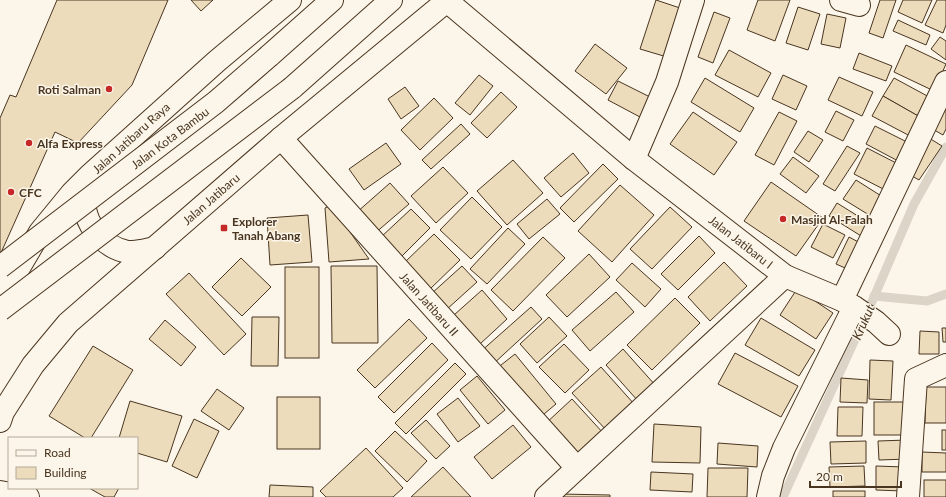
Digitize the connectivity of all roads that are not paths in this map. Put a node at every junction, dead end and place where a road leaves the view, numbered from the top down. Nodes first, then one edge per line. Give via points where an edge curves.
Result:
1 (290, 0) edge
2 (332, 0) edge
3 (390, 0) edge
4 (447, 0) edge
5 (693, 0) edge
6 (946, 82) edge
7 (281, 138) junction
8 (634, 159) junction
9 (89, 176) junction
10 (155, 248) junction
11 (0, 267) edge
12 (785, 276) junction
13 (0, 300) edge
14 (852, 305) junction
15 (0, 310) edge
16 (882, 328) dead end
17 (946, 365) edge
18 (0, 422) edge
19 (577, 468) junction
20 (0, 492) edge
21 (28, 497) edge
22 (546, 497) edge
23 (768, 497) edge
24 (908, 497) edge

1 - 9 main road, Jalan Jatibaru Raya
2 - 11 main road, Jalan Kota Bambu, bridge via 216,102
3 - 15 main road, bridge via 292,88
4 - 7 main road, Jalan Jatibaru
4 - 8 main road, Jalan Jatibaru I
5 - 8 main road via 667,82
6 - 14 main road
7 - 10 main road, Jalan Jatibaru
7 - 19 main road, Jalan Jatibaru II
8 - 12 main road, Jalan Jatibaru I
9 - 10 main road via 84,202 85,213 98,235 114,248 125,252
9 - 13 main road, Jalan Jatibaru Raya via 40,232
10 - 18 main road, Jalan Jatibaru via 68,323 33,365
12 - 14 main road
12 - 19 main road, Jalan Jatibaru I
14 - 16 main road
14 - 23 main road via 784,448
17 - 24 main road via 916,380
19 - 22 main road, Jalan Jatibaru I
20 - 21 main road

